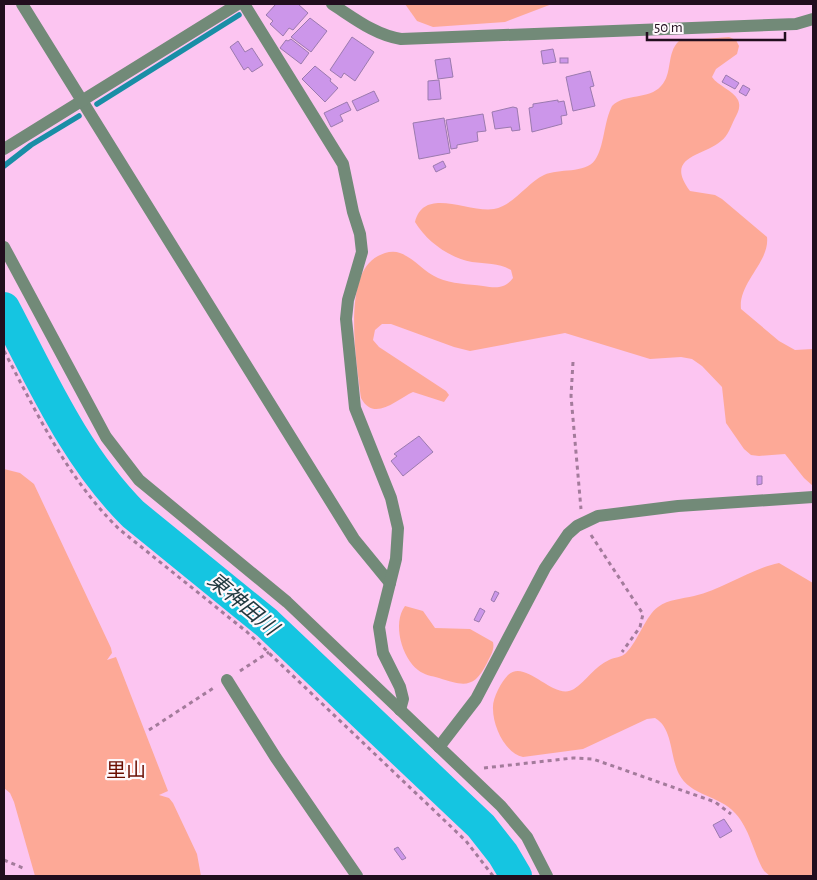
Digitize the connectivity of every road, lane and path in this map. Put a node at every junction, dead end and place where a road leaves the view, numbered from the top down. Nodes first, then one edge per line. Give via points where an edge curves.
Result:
1 (22, 4) edge
2 (238, 4) edge
3 (244, 4) edge
4 (332, 4) edge
5 (813, 19) edge
6 (82, 101) junction
7 (4, 150) edge
8 (5, 253) edge
9 (4, 351) edge
10 (573, 362) dead end
11 (813, 497) edge
12 (582, 523) junction
13 (390, 583) junction
14 (269, 652) junction
15 (622, 652) dead end
16 (227, 680) junction
17 (400, 710) junction
18 (149, 730) dead end
19 (439, 747) junction
20 (464, 770) junction
21 (731, 814) dead end
22 (4, 860) edge
23 (23, 868) dead end
24 (357, 876) edge
25 (493, 876) edge
26 (547, 876) edge

1 - 6 street
2 - 6 street
3 - 13 street via 346,170 362,243 346,319 355,408 396,512 398,543
4 - 5 street via 374,31 401,40 796,24
6 - 7 street
6 - 13 street via 354,539
8 - 17 street via 97,422 127,466 152,492 287,602
9 - 14 path via 64,463 94,503 119,529
10 - 12 path via 571,396
11 - 12 street via 678,506 598,516
12 - 15 path via 644,614 640,627
12 - 19 street via 568,534 553,556 476,699
13 - 17 street via 380,640 383,654 400,687 403,699
14 - 16 path
14 - 25 path via 466,841
16 - 18 path
16 - 24 street
17 - 19 street
19 - 20 street
20 - 21 path via 573,758 593,759 715,802
20 - 26 street via 515,821
22 - 23 path

